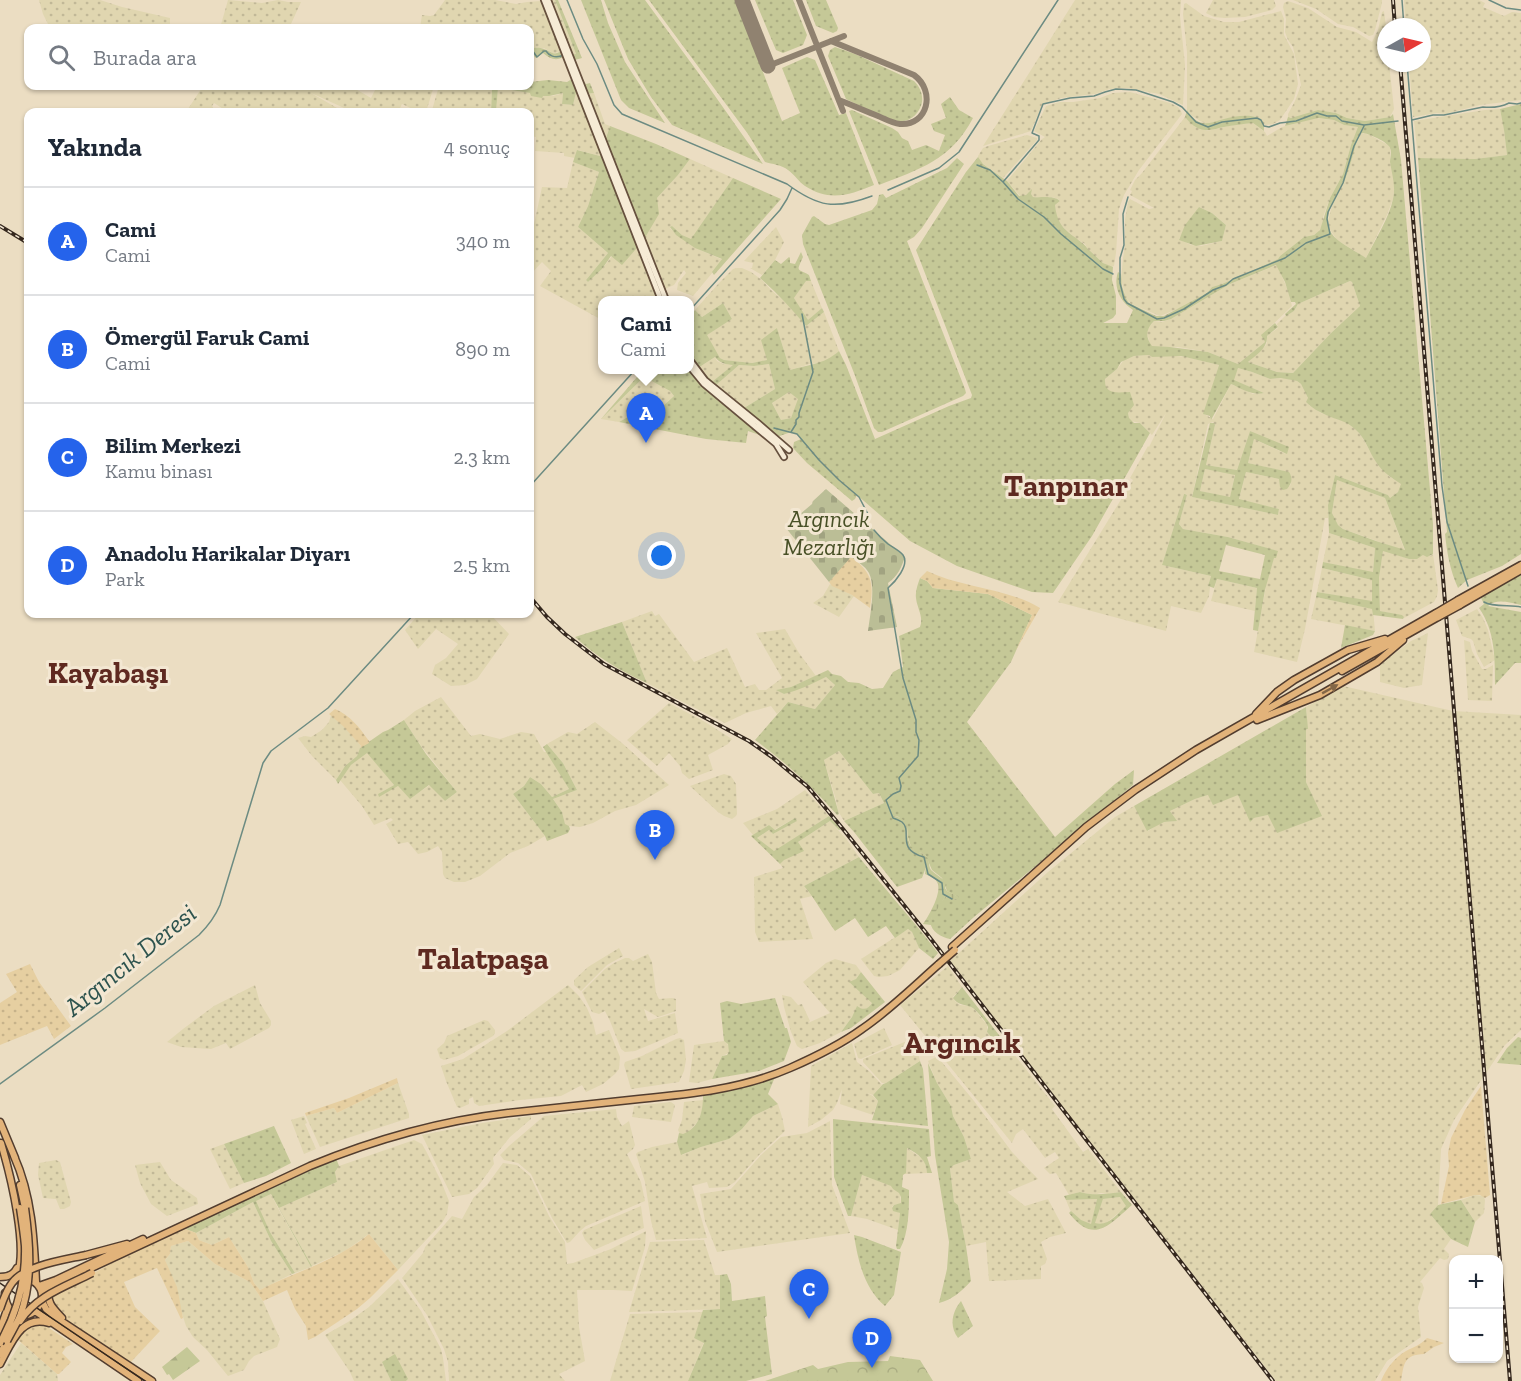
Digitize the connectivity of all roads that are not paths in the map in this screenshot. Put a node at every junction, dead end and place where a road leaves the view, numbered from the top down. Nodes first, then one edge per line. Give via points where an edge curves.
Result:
1 (546, 0) edge
2 (662, 296) edge
3 (694, 365) edge
4 (694, 372) edge
5 (789, 450) dead end
6 (784, 457) dead end
7 (1521, 565) edge
8 (1521, 570) edge
9 (1459, 603) junction
10 (1437, 615) junction
11 (1406, 630) junction
12 (1413, 631) junction
13 (1338, 671) junction
14 (1255, 718) junction
15 (937, 963) junction
16 (0, 1122) edge
17 (1, 1142) edge
18 (14, 1156) junction
19 (23, 1208) junction
20 (142, 1240) junction
21 (21, 1252) junction
22 (118, 1256) junction
23 (0, 1278) edge
24 (12, 1282) junction
25 (53, 1286) junction
26 (39, 1287) junction
27 (3, 1295) edge
28 (42, 1301) junction
29 (8, 1307) junction
30 (0, 1309) edge
31 (32, 1313) junction
32 (66, 1328) junction
33 (0, 1330) edge
34 (20, 1330) junction
35 (3, 1342) edge
36 (0, 1354) edge
37 (0, 1364) edge
38 (138, 1381) edge
39 (152, 1381) edge

1 - 2 main road
3 - 5 main road via 705,380
4 - 6 main road via 776,444
7 - 9 highway
8 - 9 highway
9 - 10 highway, bridge
10 - 11 highway
10 - 12 highway
11 - 13 highway
11 - 14 highway via 1348,650 1294,680 1265,703
12 - 13 highway
14 -> 12 highway via 1312,699 1381,659
13 - 14 highway
14 - 15 highway, bridge via 1161,772 1108,809
15 - 20 highway via 847,1034 788,1065 697,1089 465,1115 405,1129 332,1153
15 - 22 highway via 862,1029 780,1071 720,1089 504,1113 406,1132 318,1163
16 - 18 highway
17 - 19 highway
17 - 21 highway
18 - 19 highway
18 - 26 highway via 30,1211
19 - 35 highway, bridge via 30,1242 28,1277 20,1316
20 - 26 highway
20 - 30 highway, bridge via 30,1269 13,1281
21 - 23 highway via 15,1271
21 - 24 highway via 20,1266
22 - 25 highway
22 - 35 highway, bridge via 36,1302
23 - 24 highway
24 - 26 highway via 25,1278
24 - 27 highway
25 - 26 highway
25 - 32 highway via 48,1300
26 - 28 highway
27 - 29 highway
28 - 31 highway
28 - 32 highway
29 - 31 highway via 15,1313
29 - 33 highway
31 - 32 highway
31 - 34 highway
32 - 34 highway via 38,1321
32 - 38 highway
32 - 39 highway
34 - 37 highway
35 - 36 highway

